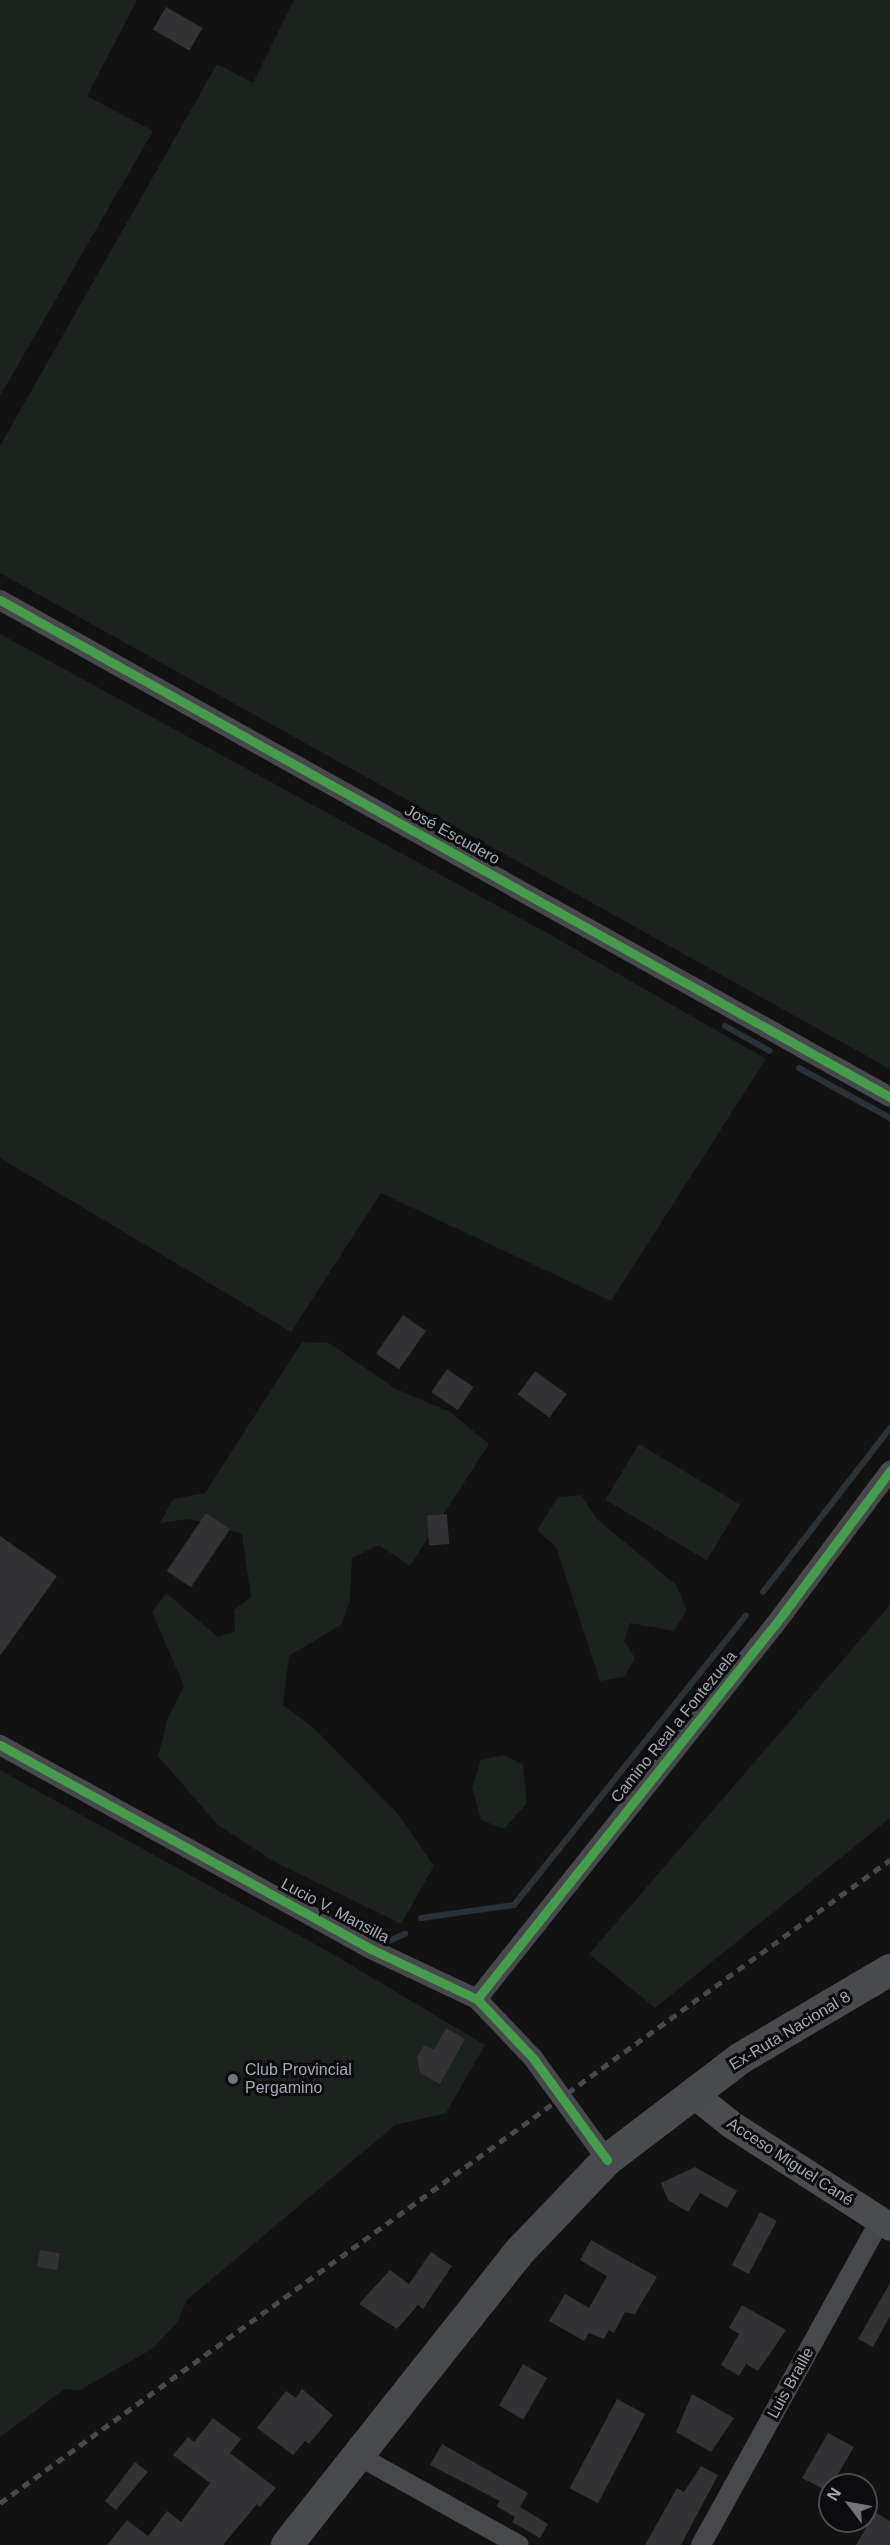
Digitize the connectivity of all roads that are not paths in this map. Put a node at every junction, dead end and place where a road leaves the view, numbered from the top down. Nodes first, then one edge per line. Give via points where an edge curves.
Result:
1 (0, 600) edge
2 (890, 1097) edge
3 (890, 1471) edge
4 (0, 1745) edge
5 (890, 1970) edge
6 (477, 1999) junction
7 (692, 2093) junction
8 (607, 2160) junction
9 (885, 2224) edge
10 (357, 2455) junction
11 (287, 2545) edge
12 (519, 2545) edge
13 (701, 2545) edge

1 - 2 street, José Escudero
3 - 6 street, Camino Real a Fontezuela via 774,1626
4 - 6 street, Lucio V. Mansilla via 371,1949
5 - 7 main road, Ex-Ruta Nacional 8 via 741,2058
6 - 8 street, Lucio V. Mansilla via 533,2058
7 - 8 main road, Ex-Ruta Nacional 8
7 - 9 main road, Acceso Miguel Cané via 732,2125
8 - 10 main road, Ex-Ruta Nacional 8 via 546,2221
9 - 13 street, Luis Braille
10 - 11 main road, Ex-Ruta Nacional 8
10 - 12 street

